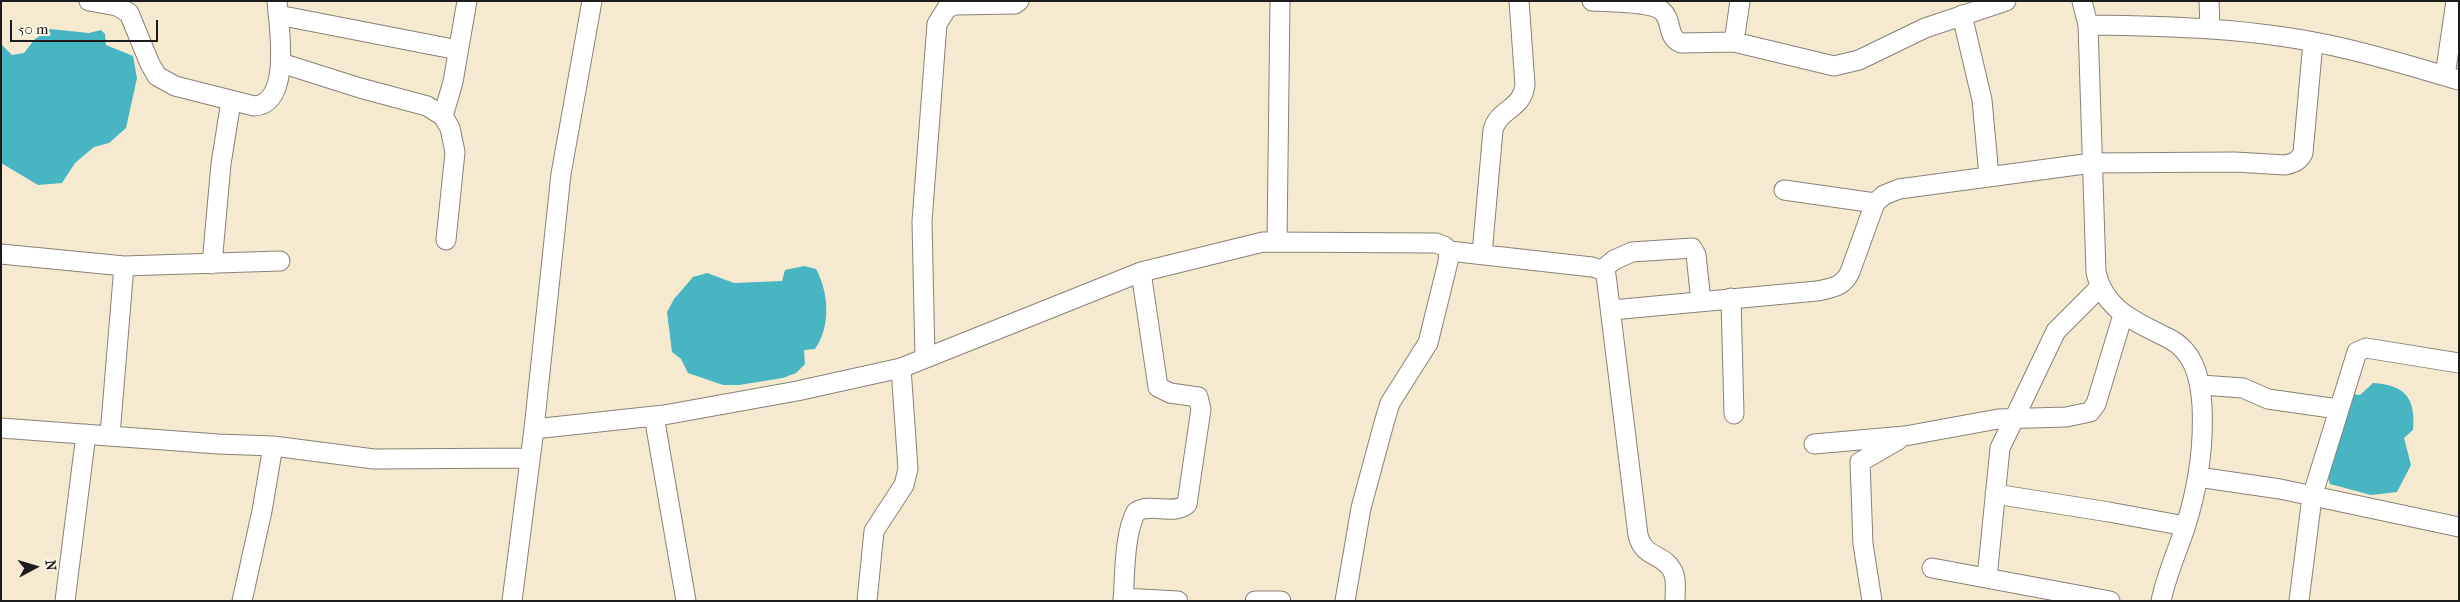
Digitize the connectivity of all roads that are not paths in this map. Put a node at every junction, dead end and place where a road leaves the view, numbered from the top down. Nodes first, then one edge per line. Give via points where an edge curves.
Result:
1 (90, 1) edge
2 (467, 1) edge
3 (592, 1) edge
4 (1019, 1) edge
5 (1280, 1) edge
6 (1519, 1) edge
7 (1592, 1) edge
8 (1740, 1) edge
9 (2006, 1) edge
10 (2082, 1) edge
11 (2210, 1) edge
12 (2456, 1) edge
13 (132, 5) edge
14 (278, 8) edge
15 (1962, 15) junction
16 (2088, 25) junction
17 (2210, 28) junction
18 (1734, 42) junction
19 (2312, 42) junction
20 (458, 50) junction
21 (281, 63) junction
22 (2452, 78) edge
23 (231, 101) junction
24 (443, 116) junction
25 (2092, 163) junction
26 (1989, 176) junction
27 (1784, 190) dead end
28 (1875, 203) junction
29 (446, 240) dead end
30 (1277, 242) junction
31 (1449, 251) junction
32 (1, 254) edge
33 (1482, 254) junction
34 (280, 261) dead end
35 (212, 264) junction
36 (124, 266) junction
37 (1602, 270) junction
38 (1141, 272) junction
39 (2099, 288) junction
40 (1731, 298) junction
41 (1701, 301) junction
42 (1612, 310) junction
43 (2123, 315) junction
44 (925, 358) junction
45 (2459, 363) edge
46 (901, 368) junction
47 (2201, 385) junction
48 (2338, 409) junction
49 (1734, 414) dead end
50 (654, 416) junction
51 (2014, 418) junction
52 (1, 428) edge
53 (534, 429) junction
54 (86, 434) junction
55 (110, 435) junction
56 (1906, 436) junction
57 (1814, 444) dead end
58 (273, 446) junction
59 (530, 458) junction
60 (2198, 478) junction
61 (1996, 494) junction
62 (2312, 497) junction
63 (2186, 526) junction
64 (2459, 527) edge
65 (1932, 568) dead end
66 (1987, 578) junction
67 (1123, 599) edge
68 (65, 601) edge
69 (242, 601) edge
70 (512, 601) edge
71 (686, 601) edge
72 (866, 601) edge
73 (1178, 601) edge
74 (1255, 601) edge
75 (1281, 601) edge
76 (1345, 601) edge
77 (1675, 601) edge
78 (1872, 601) edge
79 (2110, 601) edge
80 (2161, 601) edge
81 (2299, 601) edge

1 - 13 street
2 - 20 street
3 - 53 street via 561,174
4 - 44 street via 1015,4 956,5 946,8 937,24 922,221
5 - 30 street
6 - 33 street via 1524,95 1495,122 1492,130
7 - 18 street via 1651,6 1662,10 1671,35 1680,43
8 - 18 street
9 - 15 street
10 - 16 street
11 - 17 street
12 - 22 street
13 - 23 street via 130,13 157,76 175,86
14 - 20 street
14 - 21 street
15 - 18 street via 1900,39 1859,60 1834,66
15 - 26 street via 1982,100
16 - 17 street
16 - 25 street
17 - 19 street
19 - 22 street via 2369,54
19 - 25 street via 2303,153 2293,164
20 - 24 street
21 - 23 street via 277,85 265,104 254,106
21 - 24 street via 427,106
23 - 35 street via 221,164
24 - 29 street via 450,128 456,152
25 - 26 street
25 - 39 street
26 - 28 street via 1899,189
27 - 28 street
28 - 40 street via 1846,282 1817,291
30 - 31 street via 1436,243
30 - 38 street via 1263,242
31 - 33 street
31 - 76 street via 1428,343 1390,403 1384,422 1361,508
32 - 36 street
33 - 37 street
34 - 35 street
35 - 36 street
36 - 55 street
37 - 41 street via 1632,252 1692,248 1696,255
37 - 42 street via 1606,275
38 - 44 street
38 - 67 street via 1158,387 1170,393 1198,397 1201,409 1187,504 1178,509 1149,508 1136,512 1126,559
39 - 43 street
39 - 51 street via 2056,331
40 - 41 street
40 - 49 street
41 - 42 street
42 - 77 street via 1638,535 1643,549 1673,570
43 - 47 street via 2179,344 2194,363
43 - 51 street via 2096,404 2090,412 2066,417
44 - 46 street
45 - 48 street via 2361,348 2353,362
46 - 50 street via 797,391
46 - 72 street via 908,469 904,485 874,530
47 - 48 street via 2243,388 2268,399
47 - 60 street via 2203,433
48 - 62 street
50 - 53 street
50 - 71 street
51 - 56 street via 1980,421
51 - 61 street via 2000,448
52 - 54 street
53 - 59 street
54 - 55 street
54 - 68 street
55 - 58 street
56 - 57 street
56 - 78 street via 1860,462 1863,544
58 - 59 street via 374,459
58 - 69 street
59 - 70 street
60 - 62 street
60 - 63 street
61 - 63 street
61 - 66 street
62 - 64 street
62 - 81 street
63 - 80 street
65 - 66 street
66 - 79 street
67 - 73 street
74 - 75 street

